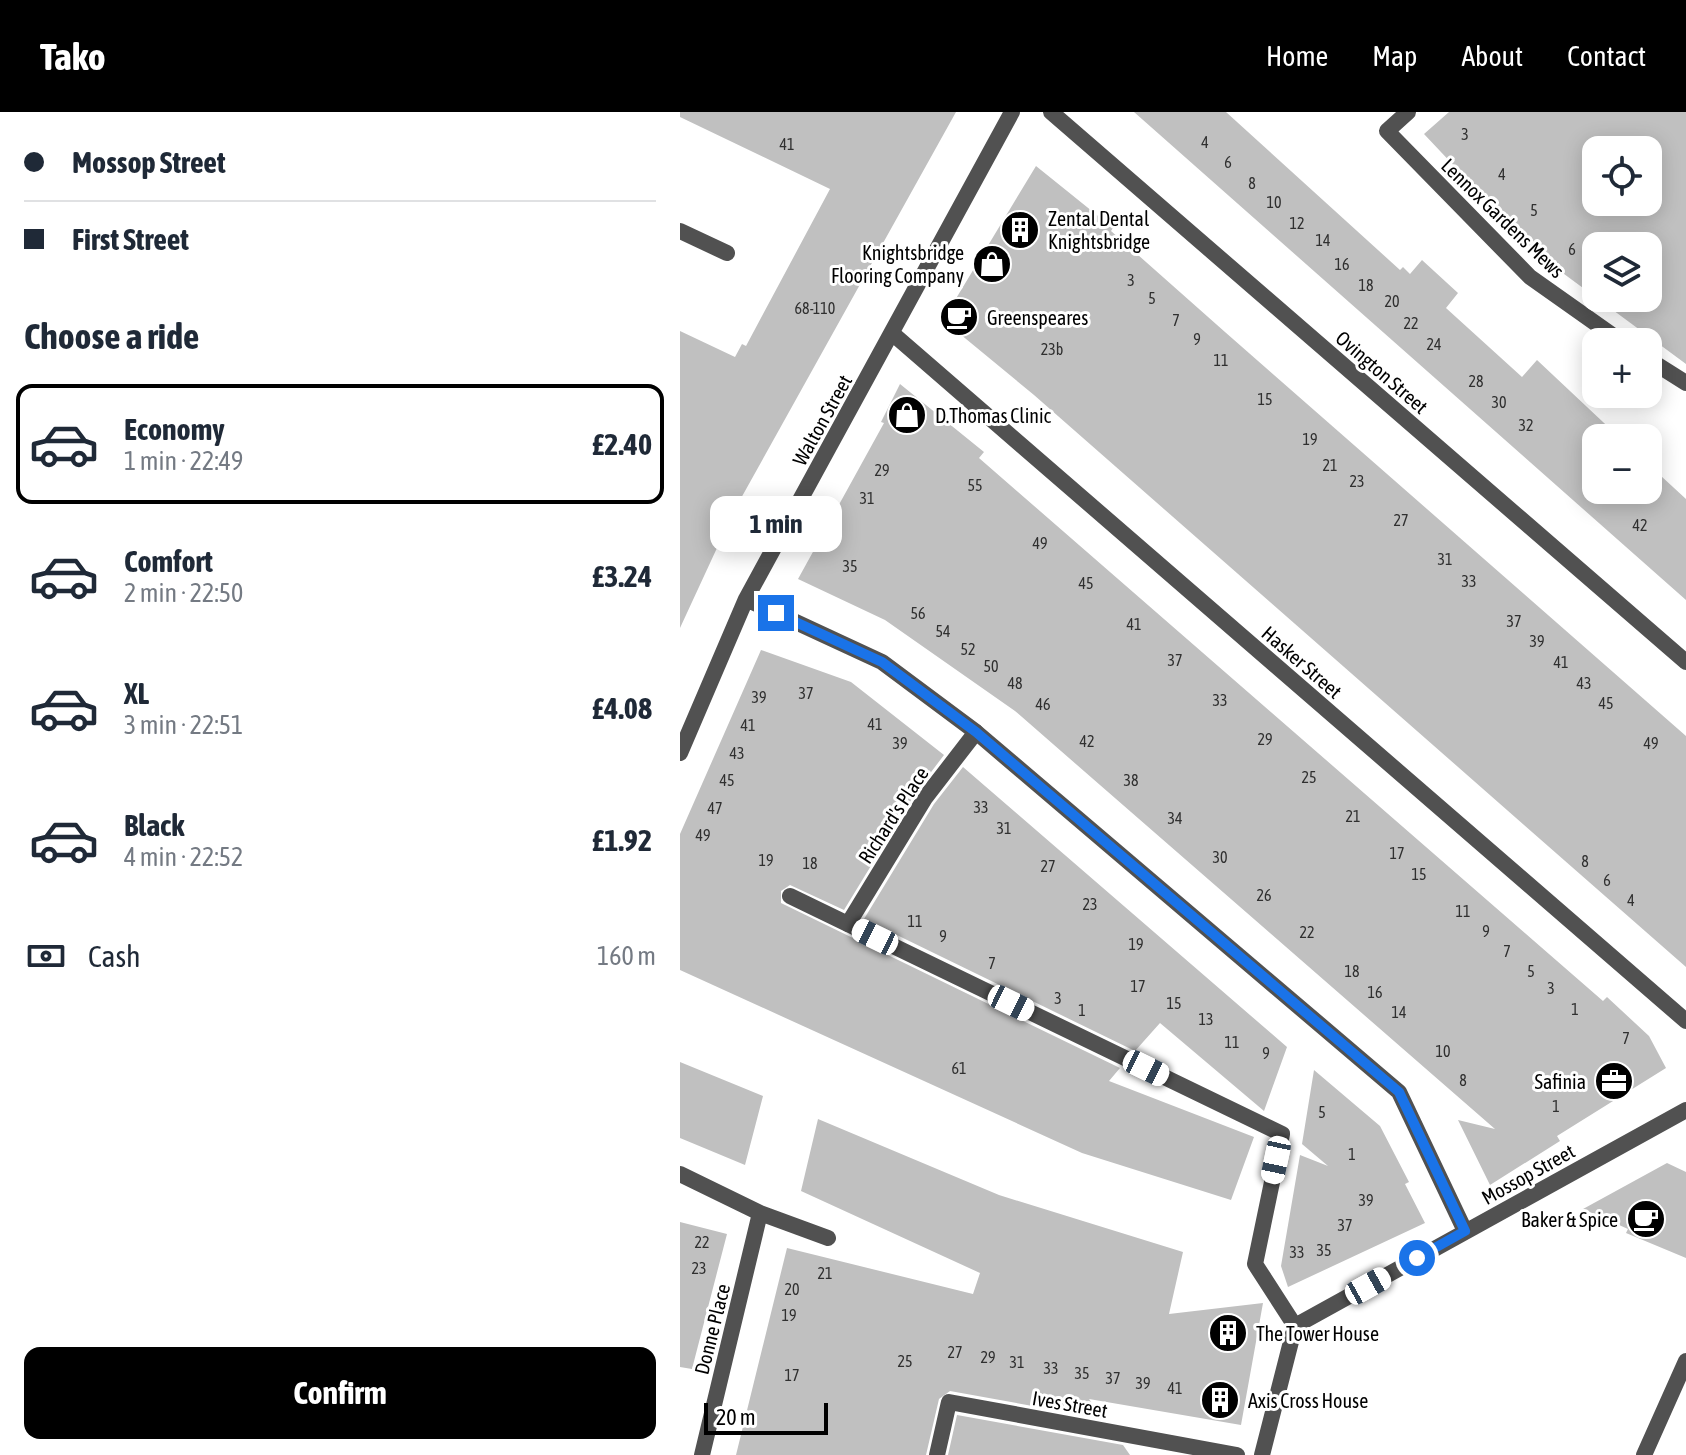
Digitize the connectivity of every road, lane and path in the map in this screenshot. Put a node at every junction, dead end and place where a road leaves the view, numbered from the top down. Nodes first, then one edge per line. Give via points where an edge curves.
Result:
1 (1012, 112) edge
2 (1051, 112) edge
3 (1408, 112) edge
4 (680, 231) edge
5 (727, 253) dead end
6 (1602, 328) edge
7 (893, 334) junction
8 (1662, 368) edge
9 (1686, 383) edge
10 (746, 599) junction
11 (1686, 662) edge
12 (976, 732) junction
13 (680, 753) edge
14 (790, 896) dead end
15 (848, 924) junction
16 (1686, 1021) edge
17 (1686, 1110) edge
18 (680, 1174) edge
19 (760, 1213) junction
20 (1465, 1231) junction
21 (828, 1238) dead end
22 (1295, 1326) junction
23 (1686, 1361) edge
24 (702, 1455) edge
25 (937, 1455) edge
26 (1237, 1455) edge
27 (1262, 1455) edge
28 (1644, 1455) edge

1 - 7 street, Walton Street
2 - 11 street, Ovington Street
3 - 6 street, Lennox Gardens Mews via 1387,131 1530,277
4 - 5 street
7 - 10 street, Walton Street
7 - 16 street, Hasker Street
8 - 9 street
10 - 12 street via 882,662
10 - 13 street, Walton Street
12 - 15 street, Richard's Place via 925,798
12 - 20 street via 1399,1092
14 - 15 street
15 - 22 street via 1282,1134 1255,1264
17 - 20 street, Mossop Street
18 - 19 street
19 - 21 street
19 - 24 street, Donne Place
20 - 22 street, Mossop Street
22 - 27 street
23 - 28 street
25 - 26 street, Ives Street via 949,1402

